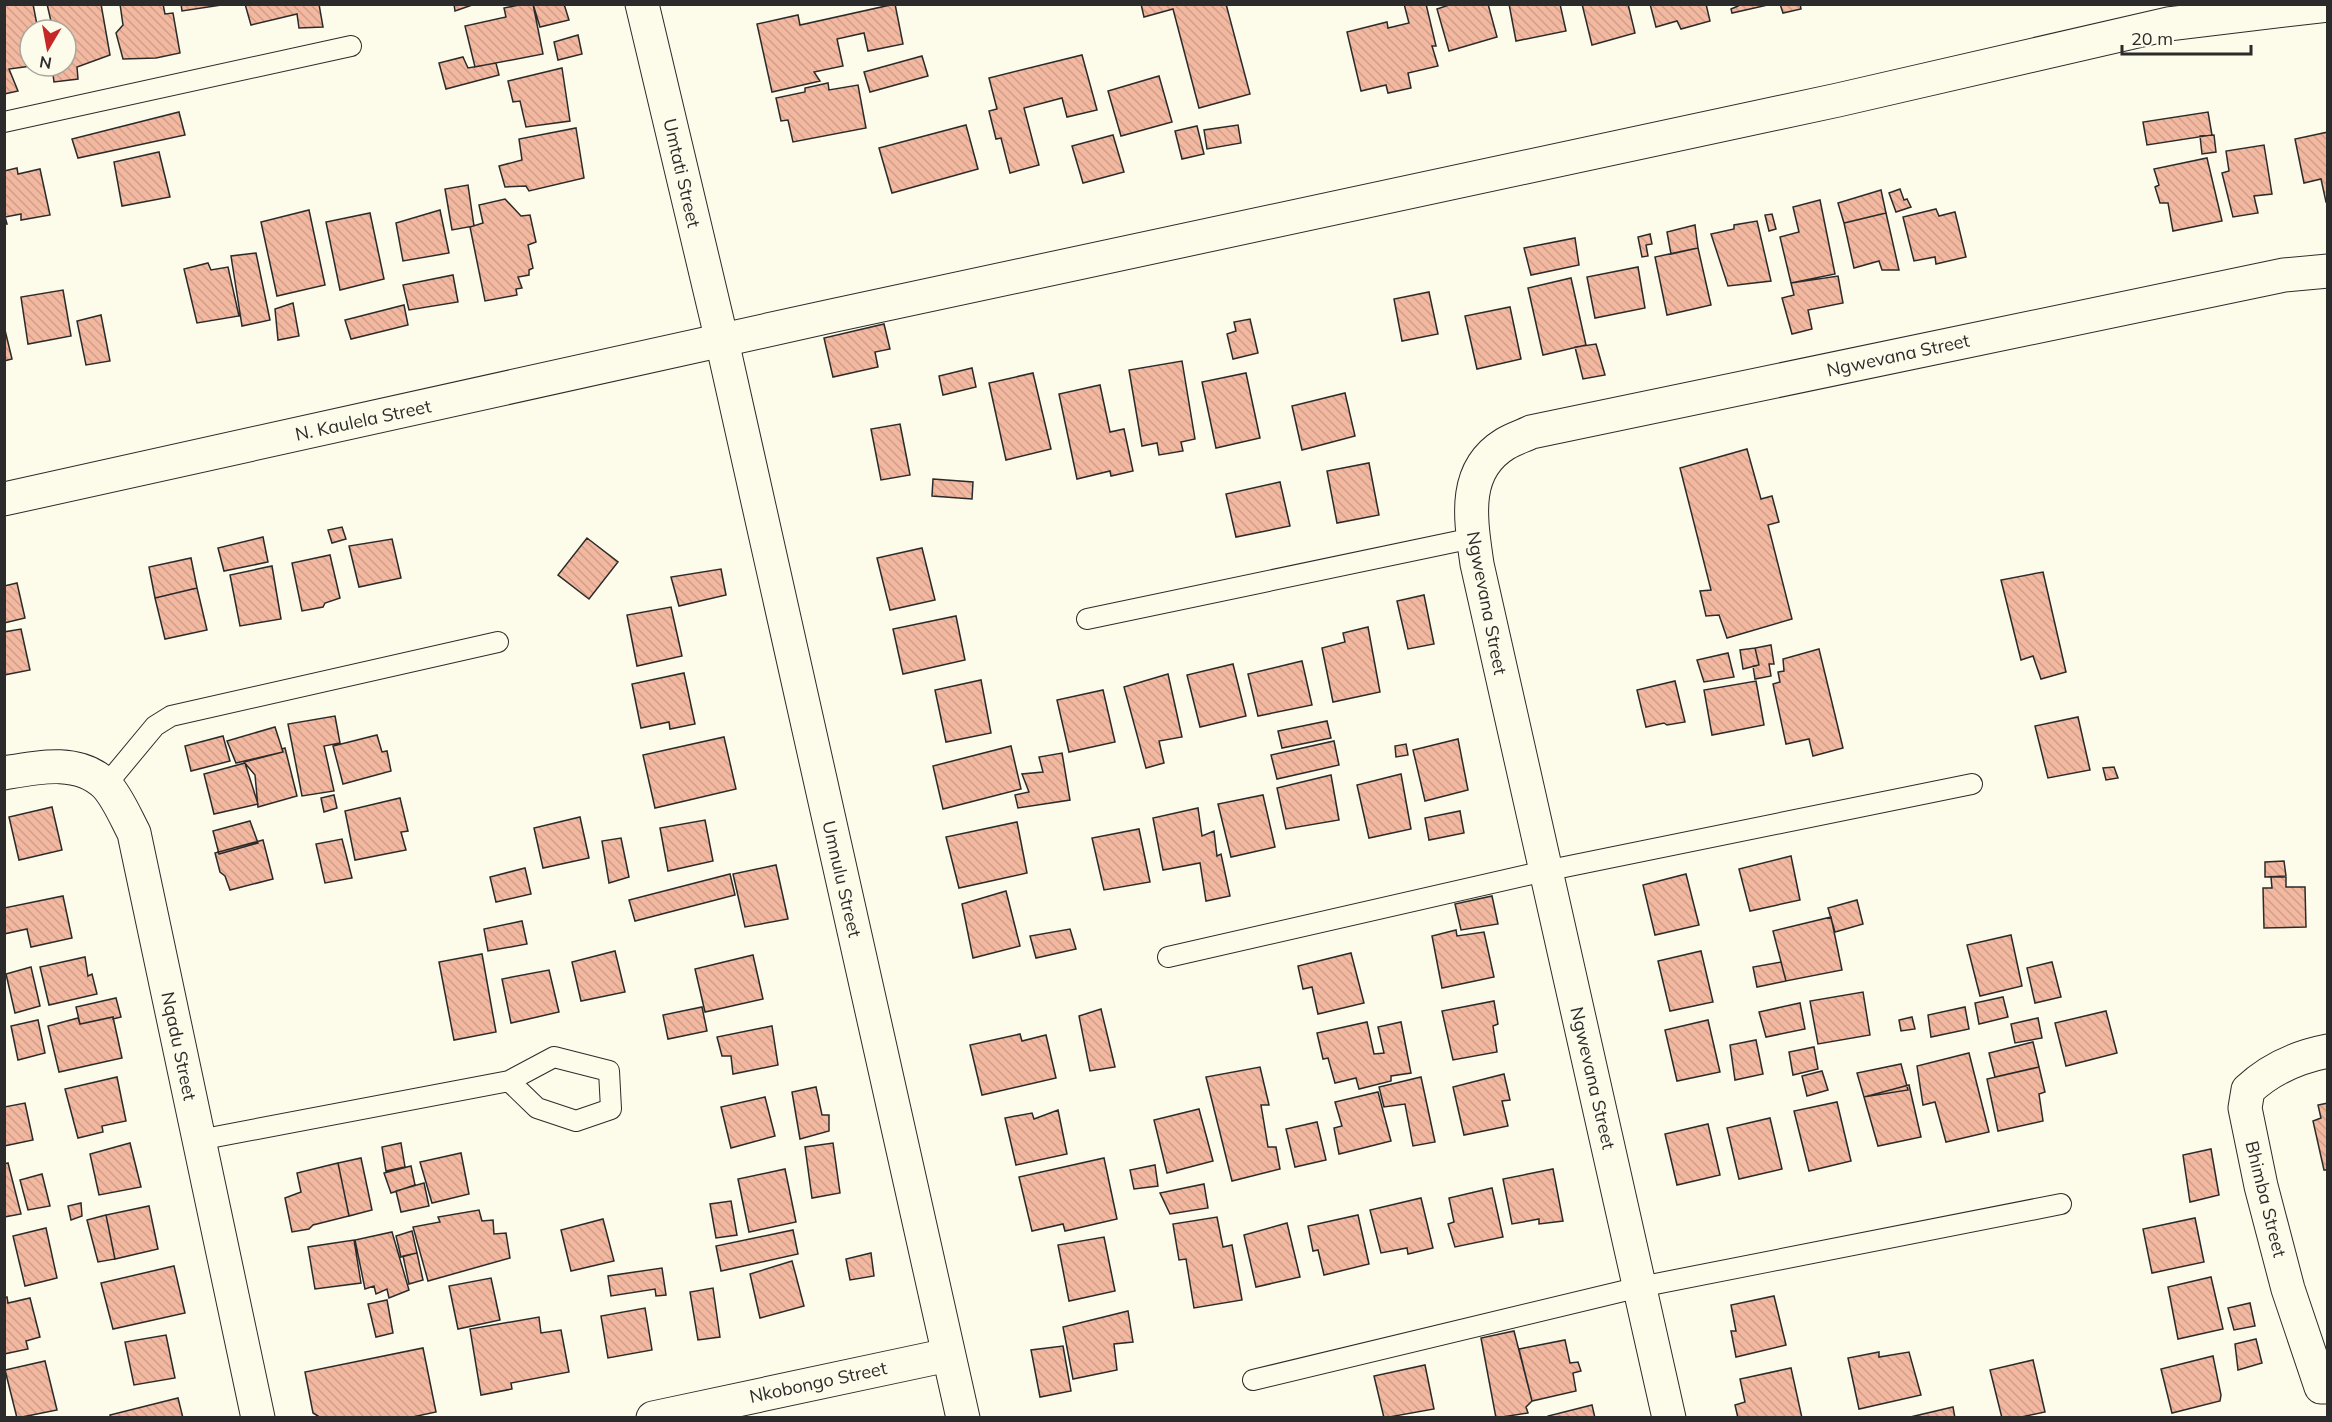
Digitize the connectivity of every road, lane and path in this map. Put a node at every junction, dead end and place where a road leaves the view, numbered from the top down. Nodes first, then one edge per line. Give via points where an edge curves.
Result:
1 (642, 4) edge
2 (2328, 4) edge
3 (351, 46) dead end
4 (4, 122) edge
5 (2328, 271) edge
6 (722, 341) junction
7 (4, 499) edge
8 (1473, 538) junction
9 (1087, 619) dead end
10 (498, 642) dead end
11 (4, 773) edge
12 (1972, 784) dead end
13 (106, 785) junction
14 (1545, 871) junction
15 (1168, 957) dead end
16 (2328, 1051) edge
17 (509, 1081) junction
18 (199, 1140) junction
19 (2061, 1204) dead end
20 (1640, 1287) junction
21 (948, 1354) junction
22 (1253, 1380) dead end
23 (2328, 1387) edge
24 (258, 1418) edge
25 (653, 1418) edge
26 (963, 1418) edge
27 (1669, 1418) edge

1 - 6 street, Umtati Street
2 - 6 street, N. Kaulela Street via 2168,24 1838,100
3 - 4 lane
5 - 8 street, Ngwevana Street via 2284,275 1531,432 1504,444 1488,459 1475,480 1470,512
6 - 7 street, N. Kaulela Street
6 - 21 street, Umnulu Street
8 - 9 lane
8 - 14 street, Ngwevana Street
10 - 13 lane via 171,716 155,726
11 - 13 street, Nqadu Street via 47,765 81,770
12 - 14 lane
13 - 18 street, Nqadu Street via 134,834
14 - 15 lane
14 - 20 street, Ngwevana Street
16 - 23 street, Bhimba Street via 2295,1059 2259,1080 2248,1090 2245,1108 2288,1288 2321,1387
17 - 17 lane via 554,1057 609,1071 611,1109 576,1121 537,1108
17 - 18 lane
18 - 24 street, Nqadu Street
19 - 20 lane
20 - 22 lane
20 - 27 street, Ngwevana Street
21 - 25 street, Nkobongo Street
21 - 26 street, Umnulu Street

